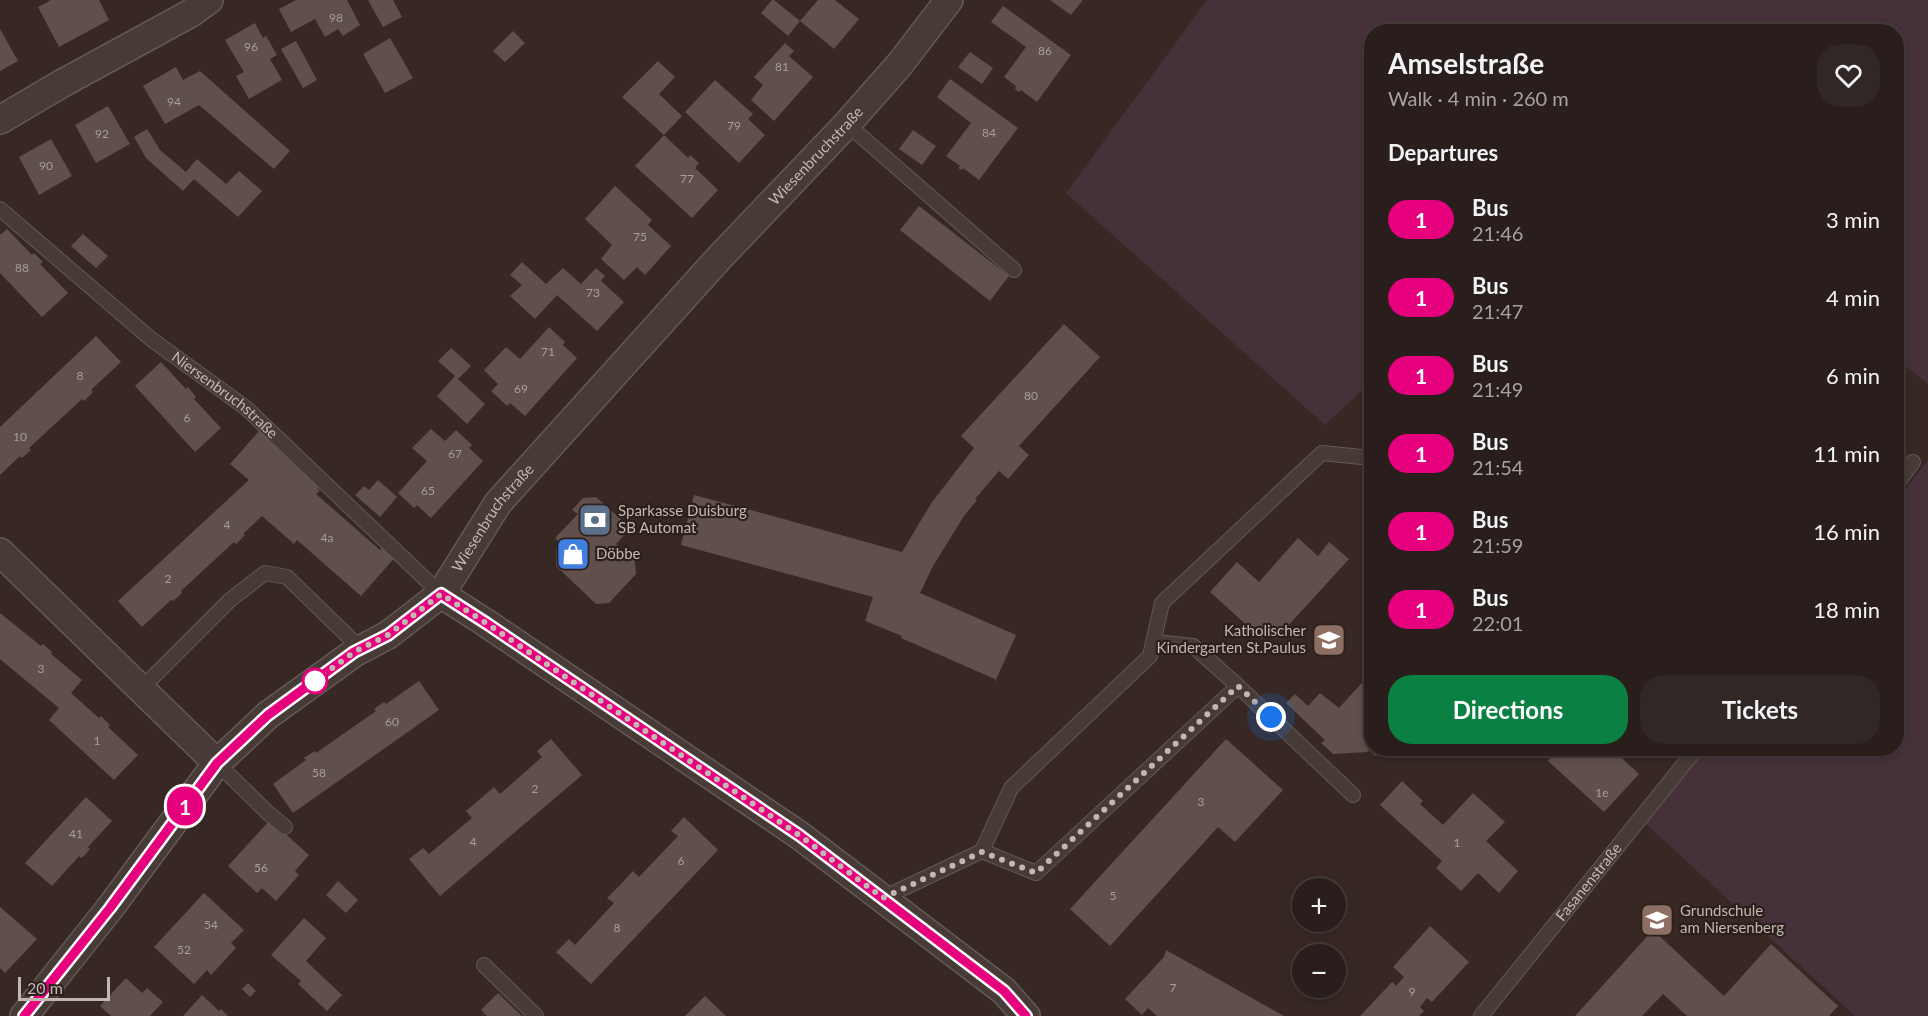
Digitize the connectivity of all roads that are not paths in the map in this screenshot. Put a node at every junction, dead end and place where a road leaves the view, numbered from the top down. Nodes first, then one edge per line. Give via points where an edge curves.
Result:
1 (209, 0) edge
2 (949, 0) edge
3 (0, 120) edge
4 (847, 124) junction
5 (0, 209) edge
6 (1014, 270) dead end
7 (1364, 457) edge
8 (1913, 462) dead end
9 (1904, 474) edge
10 (0, 552) edge
11 (441, 594) junction
12 (1153, 642) junction
13 (361, 649) junction
14 (1238, 686) junction
15 (141, 689) junction
16 (1691, 756) edge
17 (217, 763) junction
18 (1353, 795) dead end
19 (285, 827) dead end
20 (982, 852) junction
21 (883, 898) junction
22 (484, 965) dead end
23 (24, 1016) edge
24 (536, 1016) edge
25 (1026, 1016) edge
26 (1482, 1016) edge

1 - 3 street
2 - 4 street, Wiesenbruchstraße
4 - 6 lane
4 - 11 street, Wiesenbruchstraße via 720,257 498,502
5 - 11 lane, Niersenbruchstraße via 151,339 246,408
7 - 12 lane via 1322,453 1162,603
8 - 9 lane
10 - 15 street
11 - 13 street, Wiesenbruchstraße via 388,635
11 - 21 street via 799,835
12 - 14 lane via 1193,646
12 - 20 lane via 1150,656 1011,788
13 - 15 lane via 287,577 265,573 230,600
13 - 17 street, Wiesenbruchstraße via 268,715
14 - 18 lane
14 - 20 lane via 1036,873
15 - 17 street
16 - 26 lane, Fasanenstraße
17 - 19 lane
17 - 23 street, Wiesenbruchstraße
20 - 21 lane
21 - 25 street via 1004,991
22 - 24 lane

